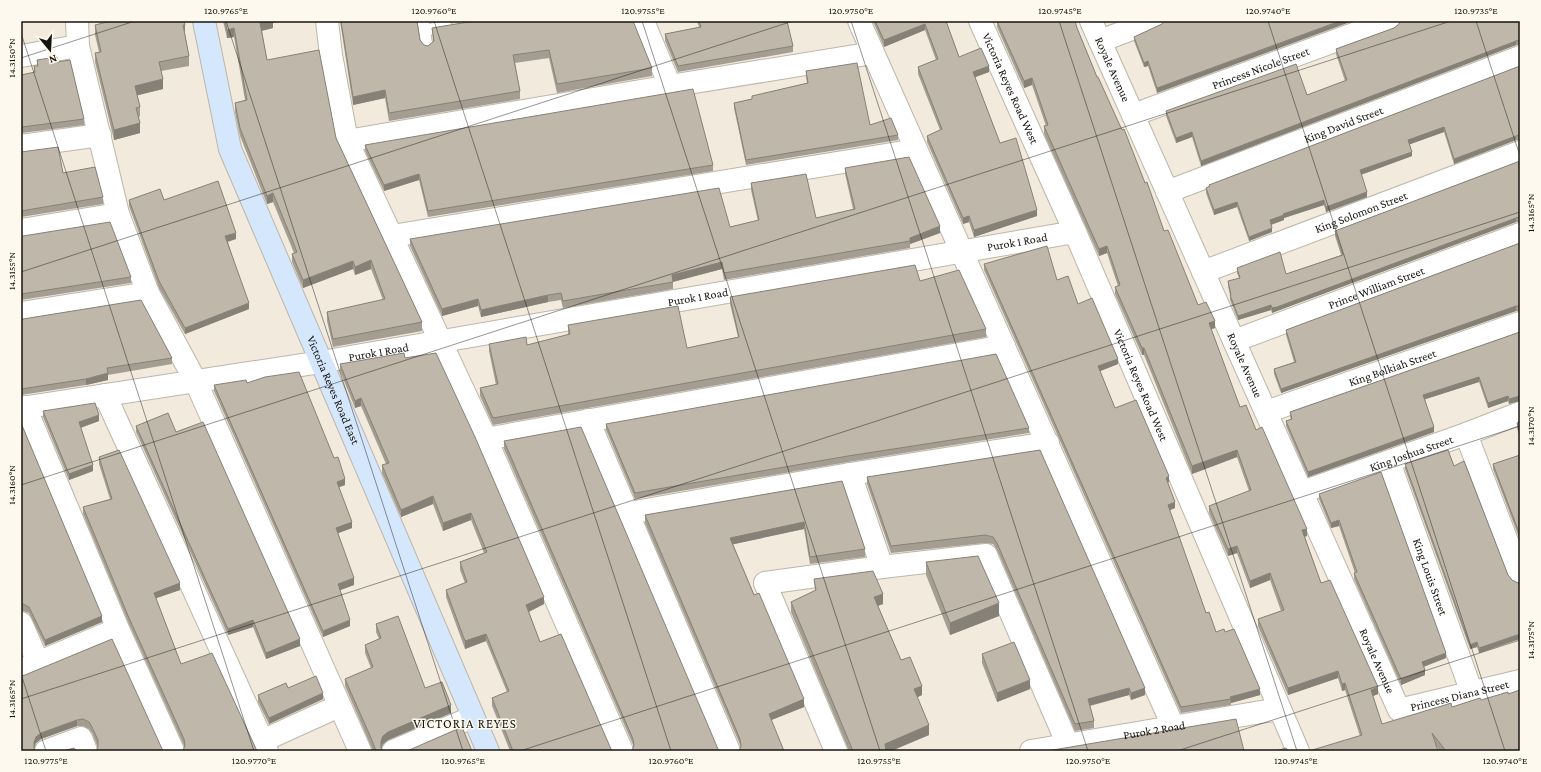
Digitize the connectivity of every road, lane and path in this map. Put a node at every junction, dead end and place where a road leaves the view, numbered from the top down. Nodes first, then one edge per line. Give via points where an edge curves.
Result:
1 (77, 21) edge
2 (204, 21) edge
3 (327, 21) edge
4 (642, 21) edge
5 (859, 21) edge
6 (980, 21) edge
7 (1091, 21) edge
8 (1153, 21) edge
9 (1390, 21) edge
10 (460, 24) edge
11 (424, 26) edge
12 (1100, 41) junction
13 (78, 46) junction
14 (427, 47) edge
15 (873, 53) junction
16 (21, 56) edge
17 (1520, 57) edge
18 (670, 86) junction
19 (1133, 115) junction
20 (100, 134) junction
21 (347, 141) junction
22 (21, 146) edge
23 (916, 150) junction
24 (1520, 152) edge
25 (1167, 192) junction
26 (118, 214) junction
27 (21, 230) edge
28 (1074, 232) junction
29 (1520, 234) edge
30 (392, 236) junction
31 (962, 252) junction
32 (1203, 272) junction
33 (148, 293) junction
34 (21, 313) edge
35 (1520, 323) edge
36 (440, 340) junction
37 (1234, 341) junction
38 (1004, 346) junction
39 (321, 362) junction
40 (196, 382) junction
41 (105, 395) junction
42 (23, 408) edge
43 (1266, 412) junction
44 (1520, 413) edge
45 (588, 420) junction
46 (1466, 434) junction
47 (486, 439) junction
48 (1048, 443) junction
49 (1389, 462) junction
50 (850, 474) junction
51 (1302, 492) junction
52 (629, 513) junction
53 (882, 567) junction
54 (1520, 575) edge
55 (21, 623) edge
56 (118, 629) junction
57 (29, 666) edge
58 (1520, 681) edge
59 (1472, 692) junction
60 (339, 706) junction
61 (1279, 709) junction
62 (1399, 710) joint
63 (473, 717) junction
64 (1173, 726) junction
65 (1068, 745) junction
66 (265, 746) edge
67 (46, 751) edge
68 (86, 751) edge
69 (173, 751) edge
70 (360, 751) edge
71 (393, 751) edge
72 (488, 751) edge
73 (622, 751) edge
74 (729, 751) edge
75 (836, 751) edge
76 (1031, 751) edge
77 (1298, 751) edge

1 - 13 street
2 - 39 street, Victoria Reyes Road East via 230,149
3 - 21 street
4 - 18 street
5 - 15 street
6 - 28 street, Victoria Reyes Road West
7 - 12 street, Royale Avenue
8 - 12 street
9 - 19 street, Princess Nicole Street
10 - 11 lane
11 - 14 lane
12 - 19 street, Royale Avenue
13 - 16 street
13 - 20 street
15 - 18 street
15 - 23 street
17 - 25 street, King David Street
18 - 21 street
19 - 25 street, Royale Avenue
20 - 22 street
20 - 26 street
21 - 30 street
23 - 30 street
23 - 31 street
24 - 32 street, King Solomon Street
25 - 32 street, Royale Avenue
26 - 27 street
26 - 33 street
28 - 31 street, Purok 1 Road
28 - 61 street, Victoria Reyes Road West
29 - 37 street, Prince William Street
30 - 36 street
31 - 36 street, Purok 1 Road
31 - 38 street
32 - 37 street, Royale Avenue
33 - 34 street
33 - 40 street
35 - 43 street, King Bolkiah Street
36 - 39 street, Purok 1 Road
36 - 47 street
37 - 43 street, Royale Avenue
38 - 45 street
38 - 48 street
39 - 40 street, Purok 1 Road
39 - 63 street, Victoria Reyes Road East
40 - 41 street, Purok 1 Road
40 - 60 street
41 - 42 street, Purok 1 Road
41 - 66 street
42 - 56 street
43 - 51 street, Royale Avenue
44 - 46 street, King Joshua Street
45 - 47 street
45 - 52 street
46 - 49 street, King Joshua Street
46 - 54 street
47 - 73 street
48 - 50 street
48 - 64 street
49 - 51 street, King Joshua Street
49 - 59 street, King Louis Street
50 - 52 street
50 - 53 street
51 - 62 street, Royale Avenue
52 - 74 street
53 - 65 street via 986,555
53 - 75 street via 762,575
55 - 57 street
56 - 57 street
56 - 69 street
58 - 59 street, Princess Diana Street
59 - 62 street, Princess Diana Street
60 - 66 street
60 - 70 street
61 - 64 street, Purok 2 Road
61 - 77 street, Victoria Reyes Road West
63 - 71 street
63 - 72 street, Victoria Reyes Road East
64 - 65 street, Purok 2 Road
65 - 76 street, Purok 2 Road
67 - 68 street via 81,738

